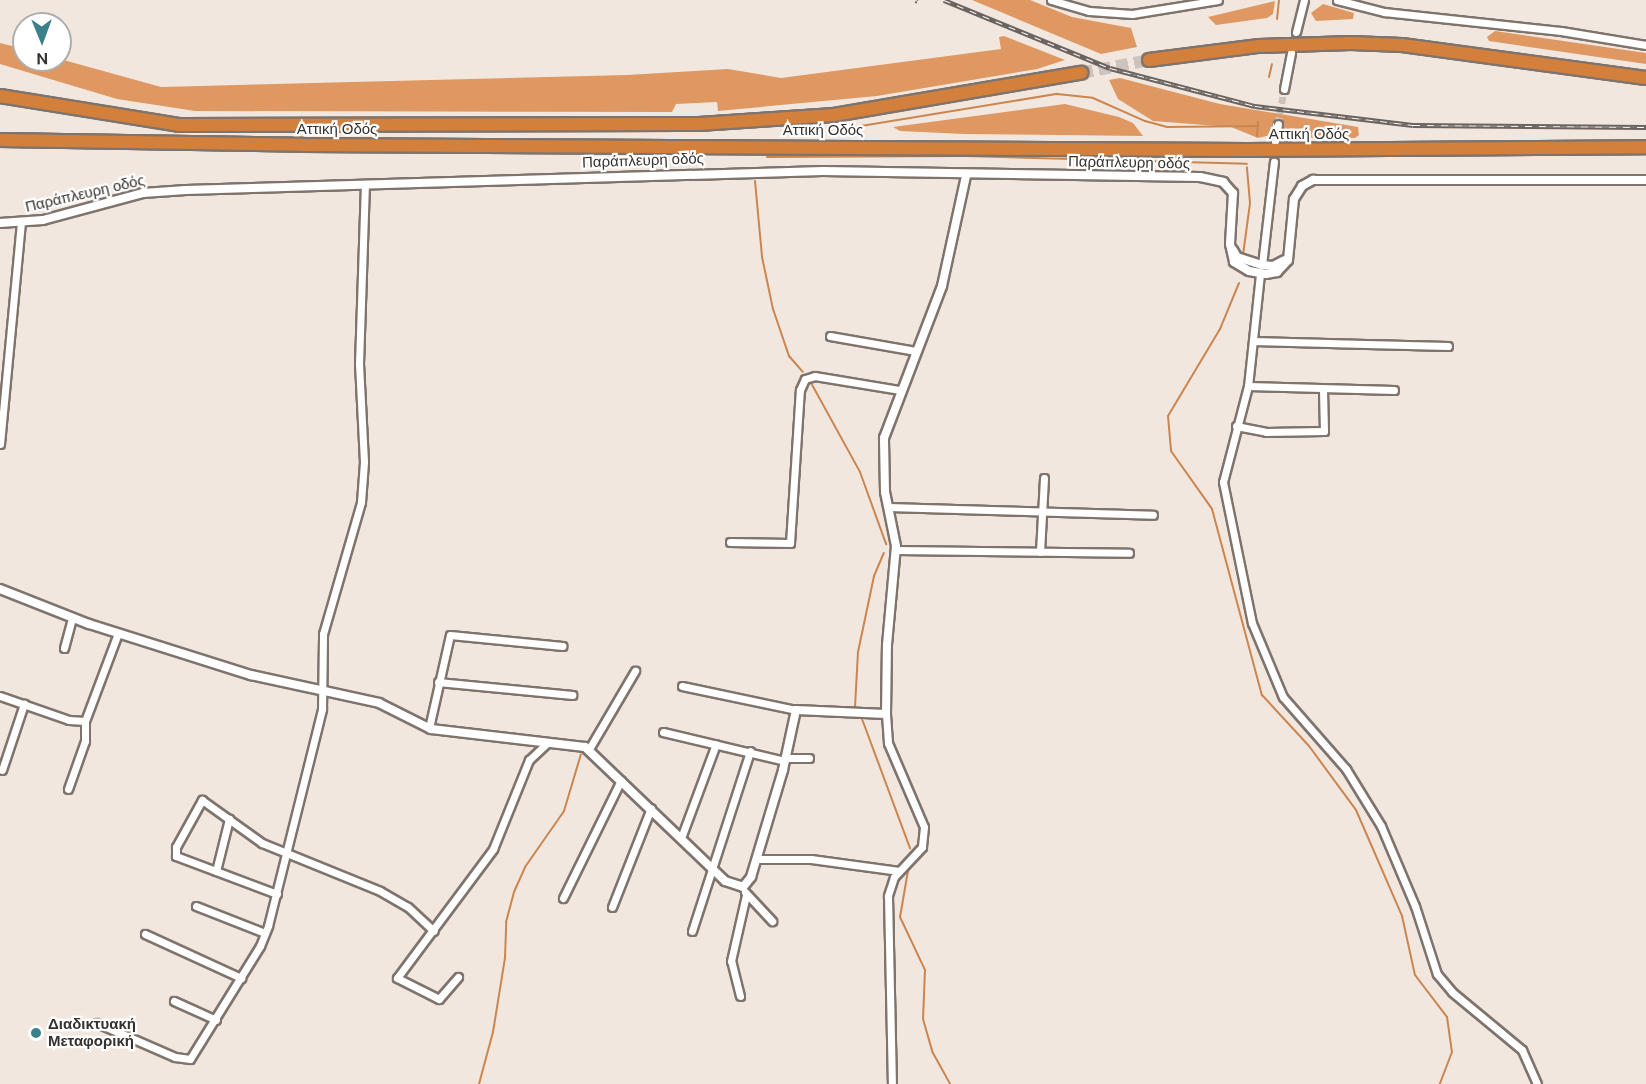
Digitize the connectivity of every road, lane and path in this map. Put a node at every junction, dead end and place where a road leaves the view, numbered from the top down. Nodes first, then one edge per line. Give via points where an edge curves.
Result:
1 (1051, 0) edge
2 (1218, 0) edge
3 (1304, 0) edge
4 (1337, 0) edge
5 (1347, 1) edge
6 (1296, 32) dead end
7 (1646, 45) edge
8 (1291, 53) dead end
9 (1149, 60) tunnel mouth
10 (1081, 73) tunnel mouth
11 (1646, 78) edge
12 (1284, 88) tunnel mouth
13 (0, 96) edge
14 (1278, 124) tunnel mouth
15 (0, 140) edge
16 (1275, 141) dead end
17 (1646, 147) edge
18 (1274, 162) dead end
19 (966, 176) junction
20 (1646, 180) edge
21 (365, 187) junction
22 (0, 222) edge
23 (21, 223) junction
24 (1261, 270) junction
25 (830, 336) dead end
26 (1253, 341) junction
27 (1448, 346) dead end
28 (916, 351) junction
29 (1248, 387) junction
30 (900, 390) junction
31 (1323, 390) junction
32 (1394, 390) dead end
33 (1236, 426) junction
34 (0, 444) edge
35 (1044, 478) dead end
36 (888, 507) junction
37 (1042, 509) junction
38 (1154, 515) dead end
39 (730, 542) dead end
40 (896, 550) junction
41 (1040, 552) junction
42 (1129, 553) dead end
43 (0, 589) edge
44 (72, 618) junction
45 (118, 633) junction
46 (562, 646) dead end
47 (64, 648) dead end
48 (635, 670) dead end
49 (438, 682) junction
50 (682, 686) dead end
51 (322, 692) junction
52 (572, 695) dead end
53 (0, 696) edge
54 (24, 704) junction
55 (796, 710) junction
56 (886, 714) junction
57 (85, 721) junction
58 (429, 728) junction
59 (663, 732) dead end
60 (548, 742) junction
61 (716, 744) junction
62 (588, 749) junction
63 (750, 751) junction
64 (809, 758) dead end
65 (785, 760) junction
66 (2, 770) dead end
67 (621, 780) junction
68 (68, 789) dead end
69 (651, 808) junction
70 (229, 819) junction
71 (681, 838) junction
72 (289, 842) junction
73 (273, 849) junction
74 (286, 854) junction
75 (756, 859) junction
76 (712, 869) junction
77 (216, 871) junction
78 (899, 871) junction
79 (744, 891) junction
80 (277, 894) junction
81 (563, 898) dead end
82 (196, 906) dead end
83 (612, 907) dead end
84 (772, 921) dead end
85 (434, 931) junction
86 (692, 931) dead end
87 (265, 933) junction
88 (145, 934) dead end
89 (458, 977) dead end
90 (241, 978) junction
91 (740, 996) dead end
92 (174, 1001) dead end
93 (216, 1020) junction
94 (97, 1023) dead end
95 (892, 1084) edge
96 (1537, 1084) edge

1 - 2 street via 1089,11 1132,14
3 - 6 street
4 - 5 street
5 - 7 street via 1384,12 1561,31
8 - 12 street
9 - 11 highway via 1259,46 1351,43 1402,45
10 - 13 highway, Αττική Οδός via 834,115 699,124 179,125
14 - 16 street
15 - 17 highway, Αττική Οδός via 1269,150
18 - 24 street
19 - 21 street, Παράπλευρη οδός via 823,171 684,173
19 - 24 street, Παράπλευρη οδός via 1214,178 1233,193 1230,244 1237,257
19 - 28 street via 947,269
20 - 24 street via 1313,180 1302,186 1293,199 1290,252 1280,264
21 - 23 street, Παράπλευρη οδός via 142,194
21 - 51 street via 359,364 363,486 324,634
22 - 23 street, Παράπλευρη οδός
23 - 34 street
24 - 26 street
25 - 28 street
26 - 27 street
26 - 29 street
28 - 30 street
29 - 31 street
29 - 33 street
30 - 36 street via 884,438
30 - 39 street via 815,376 805,379 800,390 790,543
31 - 32 street
31 - 33 street via 1324,431 1266,432
33 - 96 street via 1223,475 1224,494 1247,603 1276,685 1364,795 1390,846 1440,979 1522,1050
35 - 37 street
36 - 37 street
36 - 40 street
37 - 38 street
37 - 41 street
40 - 41 street
40 - 56 street via 887,645
41 - 42 street
43 - 44 street
44 - 45 street
44 - 47 street
45 - 51 street via 251,675
45 - 57 street
46 - 49 street via 455,634 447,639
48 - 62 street
49 - 52 street
49 - 58 street
50 - 55 street
51 - 58 street via 379,703
51 - 72 street via 322,709
53 - 54 street
54 - 57 street via 69,720
54 - 66 street
55 - 56 street
55 - 65 street
56 - 78 street via 888,743 924,826 922,847
57 - 68 street via 85,741
58 - 60 street
59 - 61 street
60 - 62 street
60 - 85 street via 529,760 493,849
61 - 63 street
61 - 71 street
62 - 67 street
63 - 65 street
63 - 76 street
64 - 65 street
65 - 75 street
67 - 69 street
67 - 81 street
69 - 71 street
69 - 83 street
70 - 73 street
70 - 77 street
70 - 77 street via 202,800 174,853
71 - 76 street
72 - 73 street
72 - 74 street
73 - 74 street
74 - 80 street
74 - 85 street via 380,891 408,907
75 - 78 street via 811,859
75 - 79 street
76 - 79 street
76 - 86 street
77 - 80 street
78 - 95 street via 890,888 888,909
79 - 84 street
79 - 91 street via 731,961
80 - 87 street
82 - 87 street
85 - 89 street via 398,978 439,999
87 - 90 street
88 - 90 street
90 - 93 street
92 - 93 street
93 - 94 street via 198,1052 184,1059

